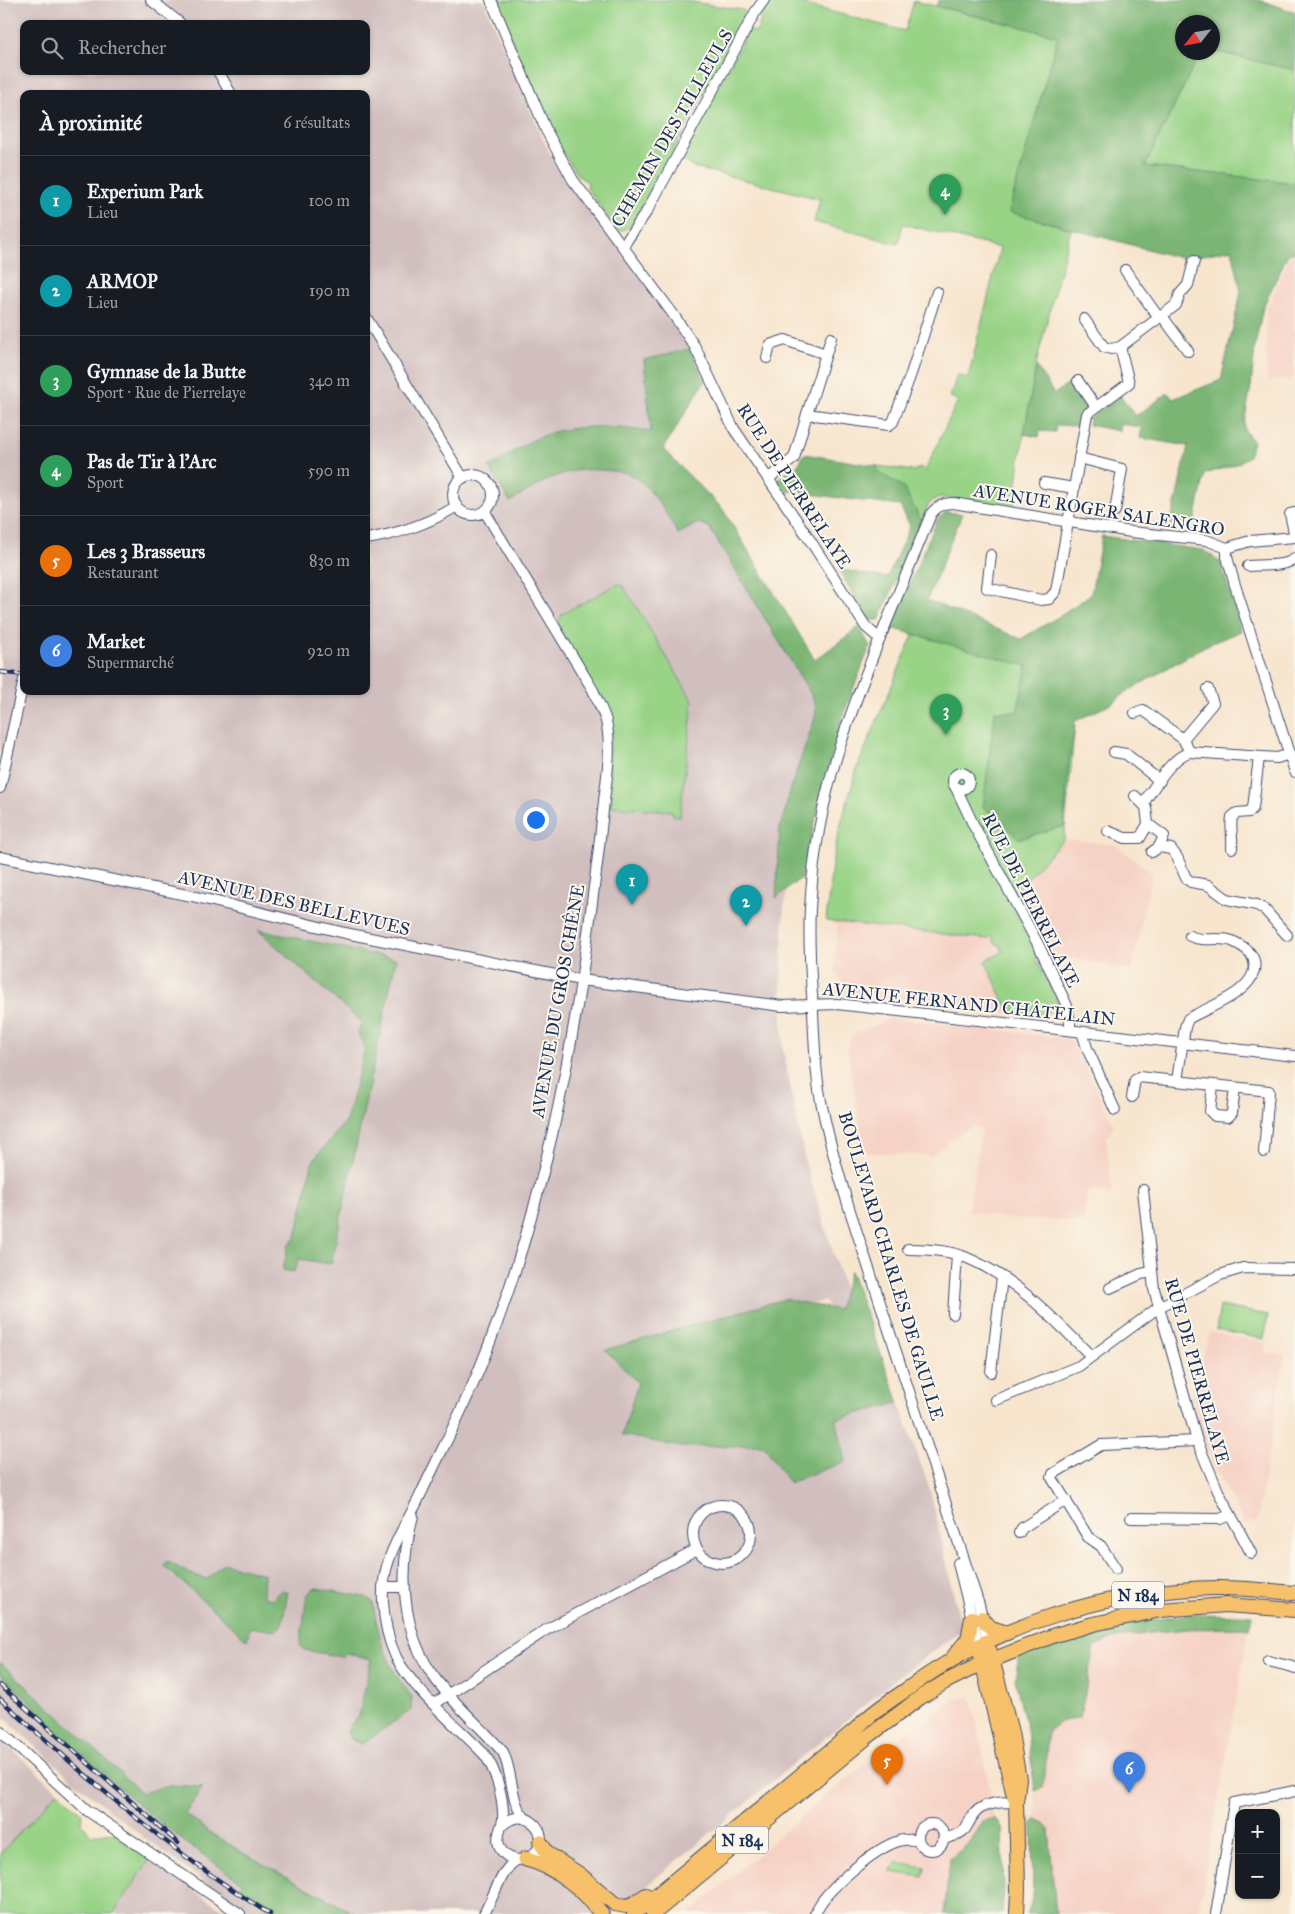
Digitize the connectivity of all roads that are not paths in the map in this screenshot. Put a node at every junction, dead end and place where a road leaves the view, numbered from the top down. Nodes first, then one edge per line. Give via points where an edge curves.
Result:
1 (151, 0) edge
2 (492, 0) edge
3 (764, 0) edge
4 (176, 20) edge
5 (220, 75) edge
6 (229, 90) edge
7 (623, 246) junction
8 (1194, 260) dead end
9 (1125, 270) dead end
10 (938, 292) dead end
11 (1161, 317) junction
12 (1084, 320) dead end
13 (370, 323) edge
14 (832, 338) dead end
15 (1120, 347) junction
16 (1188, 351) dead end
17 (826, 354) junction
18 (766, 358) dead end
19 (1078, 381) dead end
20 (1096, 407) junction
21 (807, 414) junction
22 (1079, 458) junction
23 (463, 478) junction
24 (768, 479) junction
25 (1044, 483) dead end
26 (1074, 488) junction
27 (456, 506) junction
28 (1115, 511) dead end
29 (485, 512) junction
30 (1295, 513) edge
31 (931, 514) joint
32 (1069, 523) junction
33 (1295, 537) edge
34 (370, 538) edge
35 (1227, 548) junction
36 (991, 555) dead end
37 (1295, 558) edge
38 (1248, 566) dead end
39 (880, 639) junction
40 (1208, 689) dead end
41 (20, 695) edge
42 (1135, 713) dead end
43 (1183, 738) junction
44 (1291, 751) edge
45 (1114, 752) dead end
46 (1190, 752) junction
47 (1258, 757) junction
48 (1295, 772) edge
49 (1160, 781) junction
50 (0, 788) edge
51 (956, 788) dead end
52 (1148, 824) junction
53 (1108, 831) dead end
54 (1232, 848) dead end
55 (0, 857) edge
56 (1287, 935) dead end
57 (1190, 936) dead end
58 (581, 980) junction
59 (812, 1005) junction
60 (1070, 1030) junction
61 (1082, 1032) junction
62 (1183, 1043) junction
63 (1295, 1056) edge
64 (1177, 1080) junction
65 (1213, 1086) junction
66 (1235, 1088) junction
67 (1132, 1096) dead end
68 (1115, 1110) dead end
69 (1264, 1152) dead end
70 (1143, 1190) dead end
71 (908, 1249) dead end
72 (957, 1255) junction
73 (1295, 1269) edge
74 (1152, 1272) junction
75 (1002, 1277) junction
76 (1110, 1288) dead end
77 (1159, 1307) junction
78 (953, 1314) dead end
79 (1092, 1356) junction
80 (991, 1372) dead end
81 (996, 1400) dead end
82 (1197, 1441) junction
83 (1066, 1500) junction
84 (416, 1504) junction
85 (1230, 1515) junction
86 (1131, 1518) dead end
87 (1019, 1533) dead end
88 (697, 1549) junction
89 (1251, 1552) dead end
90 (1116, 1569) dead end
91 (383, 1586) junction
92 (404, 1587) junction
93 (1295, 1594) edge
94 (1295, 1610) edge
95 (1048, 1618) junction
96 (1007, 1633) junction
97 (984, 1641) junction
98 (1013, 1651) junction
99 (1268, 1661) dead end
100 (946, 1664) junction
101 (1295, 1669) edge
102 (945, 1682) junction
103 (448, 1694) junction
104 (1001, 1694) junction
105 (434, 1704) junction
106 (993, 1706) junction
107 (0, 1731) edge
108 (810, 1783) junction
109 (1295, 1791) edge
110 (1016, 1802) junction
111 (526, 1819) junction
112 (501, 1827) junction
113 (943, 1839) junction
114 (918, 1840) junction
115 (540, 1842) junction
116 (499, 1847) junction
117 (521, 1859) junction
118 (498, 1885) junction
119 (659, 1893) junction
120 (240, 1914) edge
121 (484, 1914) edge
122 (601, 1914) edge
123 (634, 1914) edge
124 (653, 1914) edge
125 (669, 1914) edge
126 (816, 1914) edge
127 (1017, 1914) edge
128 (1216, 1914) edge

1 - 4 street
2 - 7 street, RUE DE PIERRELAYE via 546,130 573,180
3 - 7 street, CHEMIN DES TILLEULS via 647,211
5 - 6 street
7 - 24 street, RUE DE PIERRELAYE via 695,347 734,429
8 - 11 street via 1188,285 1176,305
9 - 11 street
10 - 21 street via 893,422 884,426
11 - 15 street
11 - 16 street
12 - 15 street via 1104,347
13 - 23 street
14 - 17 street
15 - 20 street via 1129,383
17 - 18 street via 785,340 770,345
17 - 21 street
19 - 20 street
20 - 22 street via 1087,414
21 - 24 street via 794,458
22 - 26 street
22 - 28 street via 1122,469
23 - 27 street via 454,490
23 - 29 street via 476,475 489,481 493,499
24 - 39 street, RUE DE PIERRELAYE via 866,627
25 - 26 street
26 - 32 street
27 - 29 street via 468,514
27 - 34 street via 420,525
29 - 58 street, AVENUE DU GROS CHÊNE via 593,690 606,720 610,753
30 - 33 street via 1290,514
31 - 32 street, AVENUE ROGER SALENGRO via 938,506 953,503
31 - 39 street, BOULEVARD CHARLES DE GAULLE
32 - 35 street, AVENUE ROGER SALENGRO via 1206,540
32 - 36 street via 1056,591 1049,599 987,588
33 - 35 street, AVENUE ROGER SALENGRO via 1250,541
35 - 44 street via 1230,569
37 - 38 street via 1285,564
39 - 59 street, BOULEVARD CHARLES DE GAULLE via 840,746 820,829 810,911
40 - 43 street via 1213,703
41 - 50 street
42 - 43 street via 1143,710
43 - 46 street
44 - 47 street via 1277,758
44 - 48 street
45 - 49 street via 1126,754
46 - 47 street
46 - 49 street via 1175,760
47 - 54 street via 1253,808 1232,817
49 - 52 street via 1139,799 1146,807
51 - 60 street, RUE DE PIERRELAYE via 1040,948 1067,1006
52 - 53 street via 1140,838 1125,838
52 - 56 street via 1164,836 1155,850 1171,849 1191,882 1208,885 1226,899 1257,905
55 - 58 street, AVENUE DES BELLEVUES
57 - 62 street via 1201,940 1225,939 1238,944 1252,956 1254,969 1238,992 1188,1019
58 - 59 street, AVENUE FERNAND CHÂTELAIN via 782,1006
58 - 84 street, AVENUE DU GROS CHÊNE via 555,1119 527,1234 480,1368
59 - 60 street, AVENUE FERNAND CHÂTELAIN via 837,1004
59 - 97 street, BOULEVARD CHARLES DE GAULLE via 819,1089 837,1168 937,1479
60 - 61 street, AVENUE FERNAND CHÂTELAIN
61 - 62 street, AVENUE FERNAND CHÂTELAIN
61 - 68 street
62 - 63 street, AVENUE FERNAND CHÂTELAIN
62 - 64 street
64 - 65 street
64 - 67 street via 1139,1077 1134,1080
65 - 66 street
65 - 66 street via 1210,1111 1215,1116 1228,1117 1232,1113
66 - 69 street via 1269,1091
70 - 74 street, RUE DE PIERRELAYE
71 - 72 street
72 - 75 street
72 - 78 street
73 - 77 street via 1234,1270
74 - 76 street
74 - 77 street, RUE DE PIERRELAYE
75 - 79 street via 1029,1296
75 - 80 street
77 - 79 street
77 - 82 street, RUE DE PIERRELAYE
79 - 81 street via 1072,1369
82 - 83 street via 1097,1446 1053,1474 1052,1478
82 - 85 street, RUE DE PIERRELAYE
83 - 87 street
83 - 90 street via 1088,1537 1101,1546
84 - 91 street, AVENUE DU GROS CHÊNE via 400,1532
84 - 92 street, AVENUE DU GROS CHÊNE via 405,1550
85 - 86 street via 1220,1519
85 - 89 street, RUE DE PIERRELAYE
88 - 88 street via 710,1561 736,1560 750,1545 751,1526 746,1516 726,1505 711,1506 702,1512 693,1530
88 - 103 street via 546,1630
91 - 92 street
91 - 105 street, AVENUE DU GROS CHÊNE via 385,1620 397,1658
92 - 103 street, AVENUE DU GROS CHÊNE via 406,1610 418,1648 431,1674
93 - 95 main road, N 184 via 1220,1588 1155,1593
94 - 98 main road, N 184 via 1226,1605 1161,1610 1093,1624
95 - 96 main road, N 184
95 - 97 main road via 1032,1632 1006,1641
96 - 97 main road, N 184
96 - 97 main road via 992,1628
97 - 98 main road, N 184
97 - 100 main road, N 184
97 - 100 main road via 968,1639
97 - 102 main road, N 184
97 - 104 main road, BOULEVARD CHARLES DE GAULLE
97 - 106 main road, BOULEVARD CHARLES DE GAULLE
98 - 104 main road via 1002,1667
99 - 101 street
100 - 119 main road, N 184 via 864,1720
102 - 106 main road, N 184 via 977,1681
102 - 108 main road, N 184 via 873,1732
103 - 105 street
103 - 111 street, AVENUE DU GROS CHÊNE via 503,1752 517,1805
104 - 110 main road, BOULEVARD CHARLES DE GAULLE via 1019,1779
105 - 112 street, AVENUE DU GROS CHÊNE via 490,1761 502,1806
106 - 110 main road, BOULEVARD CHARLES DE GAULLE
107 - 120 street via 88,1811
108 - 124 main road, N 184
108 - 125 main road via 808,1794
109 - 128 street via 1234,1802
110 - 113 street via 997,1803 980,1809 964,1830
110 - 127 main road, BOULEVARD CHARLES DE GAULLE
111 - 112 street via 512,1818
111 - 115 street via 537,1828
112 - 116 street
113 - 114 street via 940,1846 929,1850
113 - 114 street via 942,1830 930,1825 922,1828
114 - 126 street via 897,1842 872,1856 830,1892
115 - 117 street via 537,1851
115 - 119 main road via 548,1854 614,1904 626,1906 647,1895
116 - 117 street via 506,1856
116 - 118 street
117 - 118 street via 511,1863
117 - 122 highway via 541,1864 577,1886
118 - 121 street
119 - 123 main road, N 184

